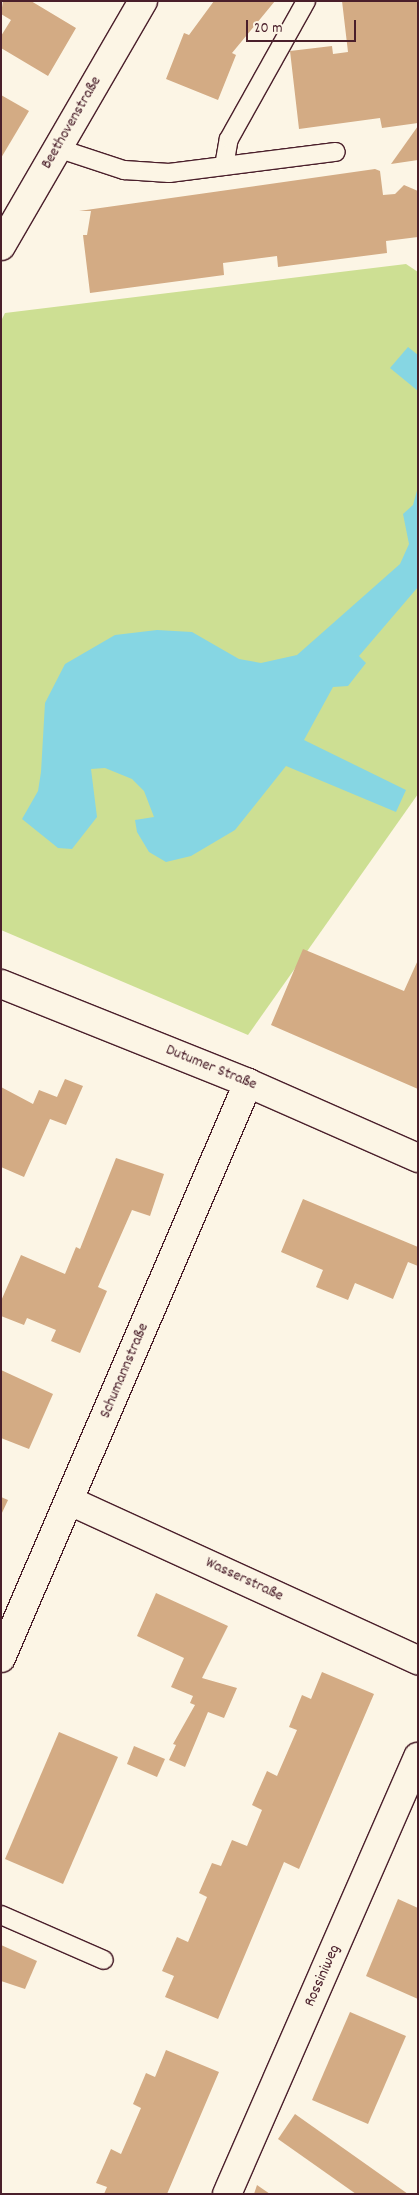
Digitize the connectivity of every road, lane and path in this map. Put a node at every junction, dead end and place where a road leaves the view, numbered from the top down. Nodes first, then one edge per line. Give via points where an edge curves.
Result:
1 (306, 1) edge
2 (130, 6) edge
3 (57, 148) junction
4 (336, 152) dead end
5 (224, 166) junction
6 (1, 246) edge
7 (1, 984) edge
8 (248, 1083) junction
9 (418, 1158) edge
10 (70, 1501) junction
11 (1, 1658) edge
12 (418, 1660) edge
13 (418, 1757) edge
14 (1, 1915) edge
15 (104, 1960) dead end
16 (227, 2194) edge

1 - 5 lane via 229,139
2 - 3 street, Beethovenstraße
3 - 5 lane via 124,170 169,173
3 - 6 street, Beethovenstraße
4 - 5 lane
7 - 8 street, Dutumer Straße
8 - 9 street, Dutumer Straße
8 - 10 street, Schumannstraße
10 - 11 street, Schumannstraße
10 - 12 street, Wasserstraße
13 - 16 street, Rossiniweg
14 - 15 lane

